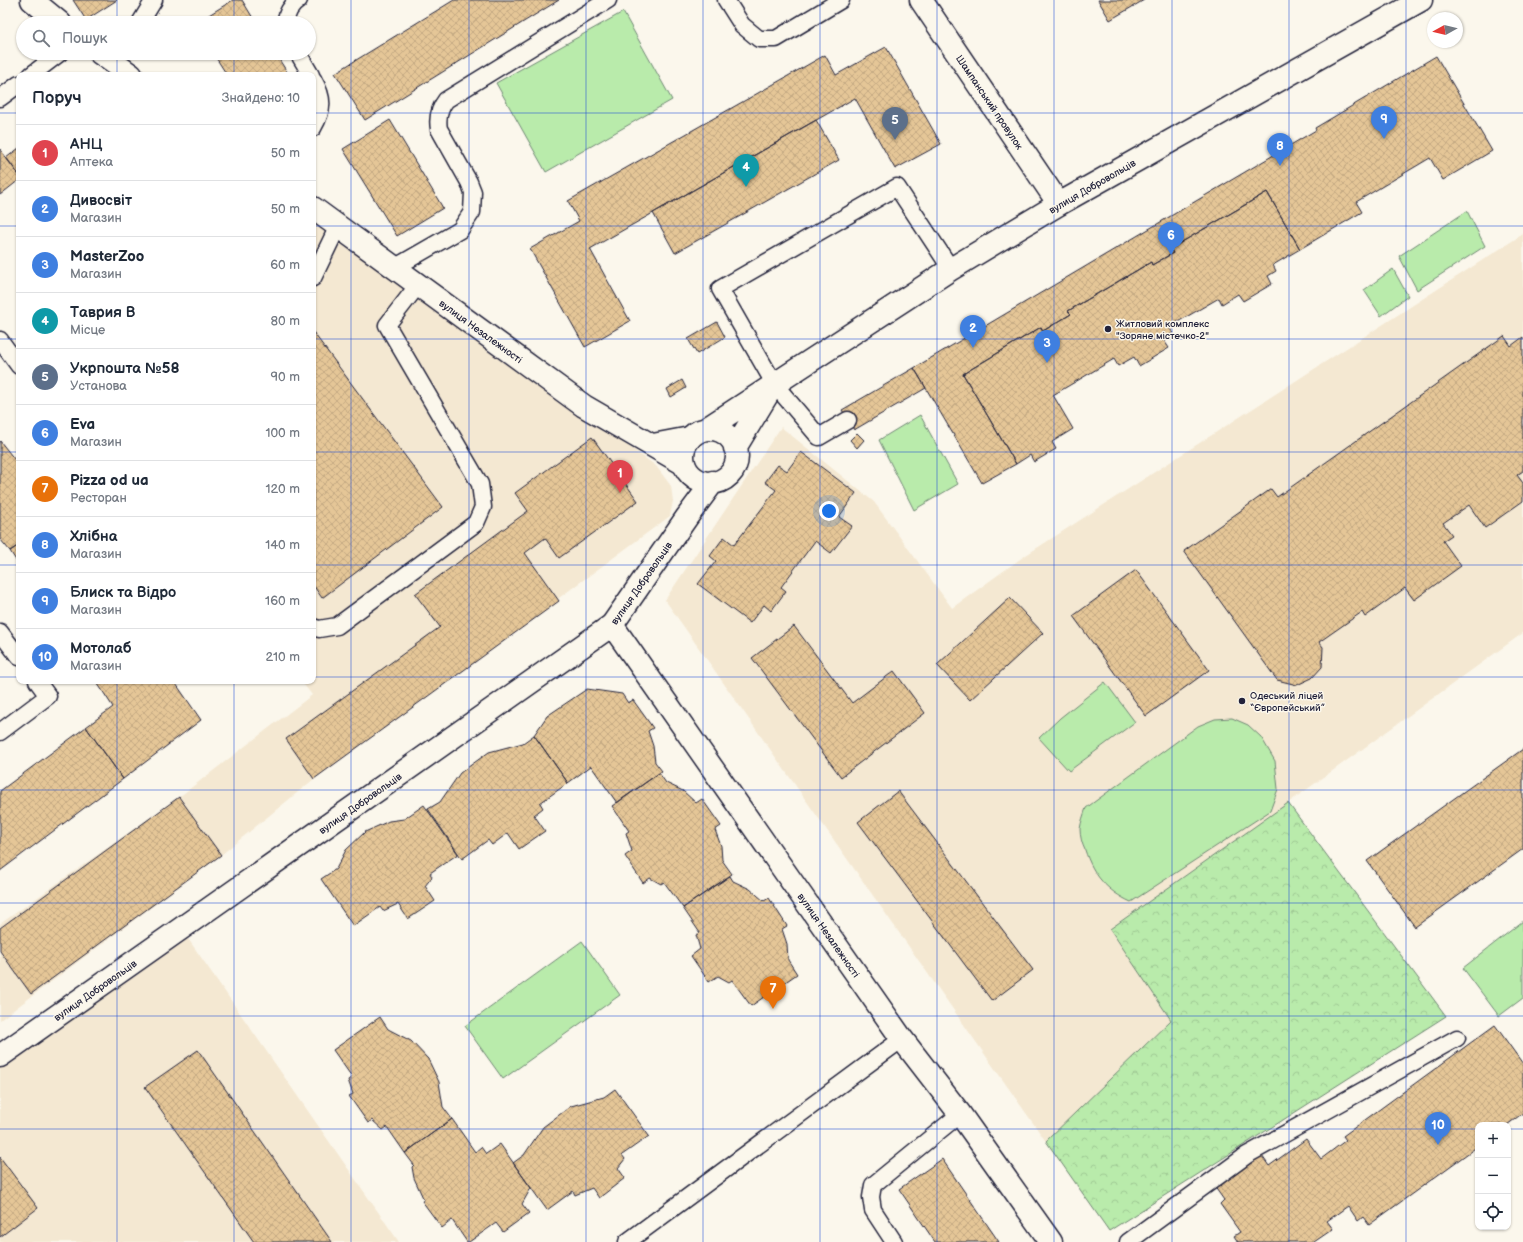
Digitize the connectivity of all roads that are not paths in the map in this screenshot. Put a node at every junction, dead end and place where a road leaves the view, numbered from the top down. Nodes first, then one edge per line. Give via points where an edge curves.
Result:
1 (32, 0) edge
2 (154, 0) edge
3 (299, 0) edge
4 (608, 0) edge
5 (726, 0) edge
6 (841, 0) edge
7 (921, 0) edge
8 (1421, 0) edge
9 (51, 16) edge
10 (144, 16) edge
11 (287, 16) edge
12 (51, 60) edge
13 (115, 60) edge
14 (302, 60) edge
15 (35, 72) edge
16 (128, 72) edge
17 (309, 72) edge
18 (16, 86) edge
19 (316, 86) edge
20 (0, 98) edge
21 (316, 123) edge
22 (1059, 204) junction
23 (316, 210) edge
24 (338, 226) junction
25 (394, 268) junction
26 (951, 269) junction
27 (316, 272) edge
28 (418, 285) junction
29 (0, 340) edge
30 (16, 362) edge
31 (773, 386) junction
32 (848, 420) dead end
33 (698, 433) junction
34 (653, 445) junction
35 (735, 448) junction
36 (686, 468) junction
37 (713, 482) junction
38 (687, 517) junction
39 (612, 625) junction
40 (316, 628) edge
41 (2, 639) edge
42 (16, 654) edge
43 (39, 684) edge
44 (0, 732) edge
45 (1457, 1038) dead end
46 (902, 1039) junction
47 (0, 1056) edge
48 (960, 1114) junction
49 (627, 1242) edge
50 (894, 1242) edge
51 (1051, 1242) edge
52 (1128, 1242) edge

1 - 9 street
2 - 10 lane
3 - 11 lane via 293,4
4 - 25 lane via 446,100 441,106 437,120 439,129 473,192 472,212 460,230
5 - 6 lane via 742,25 759,39 776,39
7 - 22 street, Шампанський провулок
8 - 22 street, вулиця Добровольців
12 - 15 lane
13 - 16 street
14 - 17 lane
18 - 20 lane
19 - 21 lane via 321,106
22 - 26 street, вулиця Добровольців
23 - 24 street, вулиця Незалежності
24 - 25 street, вулиця Незалежності
24 - 27 lane
25 - 28 street, вулиця Незалежності
26 - 31 street, вулиця Добровольців
26 - 31 lane via 897,186 720,289
28 - 34 street, вулиця Незалежності via 584,406
28 - 40 lane via 387,325 480,484 483,507 476,523 337,626
29 - 30 lane
31 - 32 lane via 819,437
31 - 33 street, вулиця Добровольців
31 - 35 street, вулиця Добровольців
33 - 34 street
33 - 35 street via 715,430 724,433
33 - 36 street via 685,446 683,455
34 - 36 street, вулиця Незалежності
35 - 37 street via 734,466 729,474 722,480
36 - 37 street via 695,478
36 - 38 street
37 - 38 street, вулиця Добровольців
38 - 39 street, вулиця Добровольців
39 - 46 street, вулиця Незалежності
39 - 47 street, вулиця Добровольців
41 - 42 lane
43 - 44 lane via 48,696
45 - 52 lane via 1247,1155
46 - 48 street, вулиця Незалежності
46 - 49 lane
48 - 50 lane via 873,1185 873,1210
48 - 51 street, вулиця Незалежності

